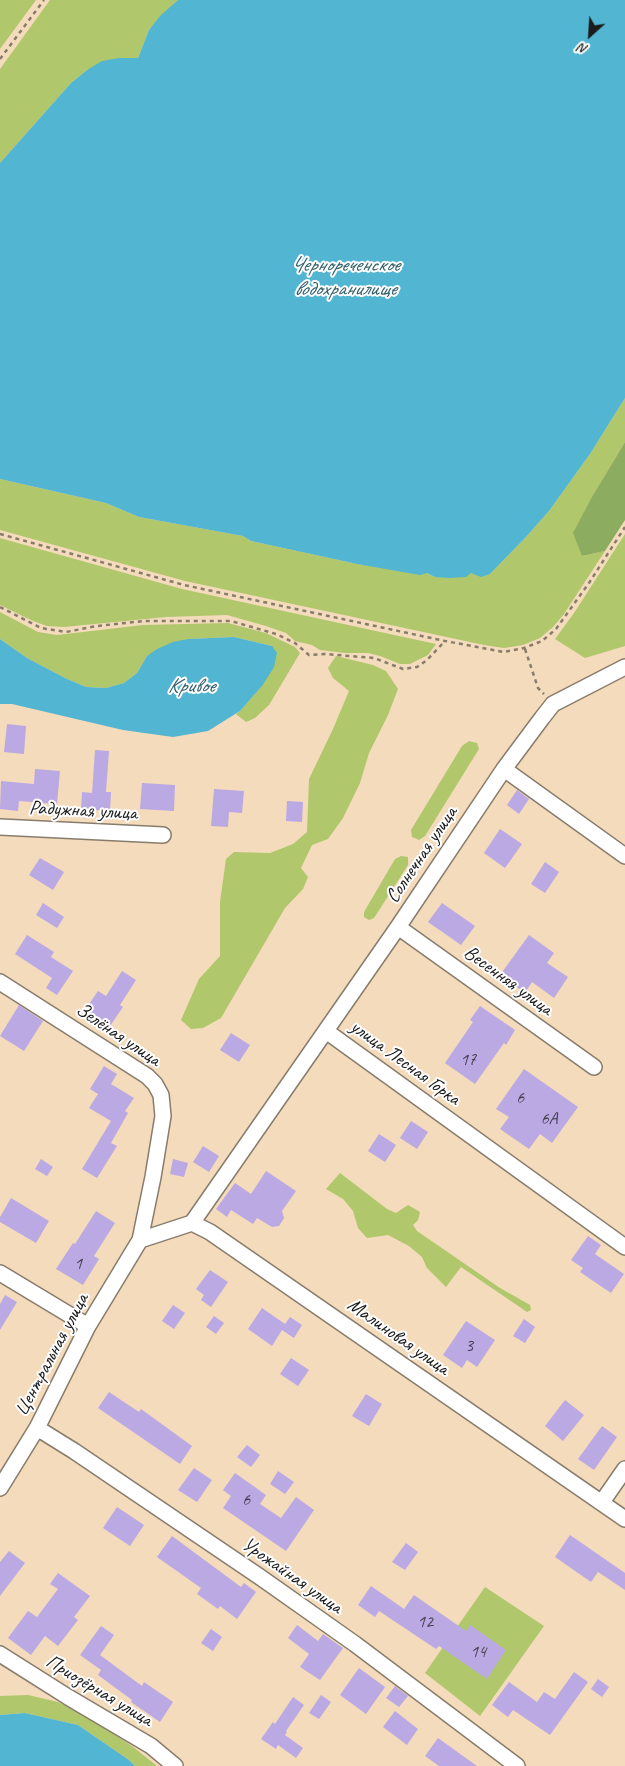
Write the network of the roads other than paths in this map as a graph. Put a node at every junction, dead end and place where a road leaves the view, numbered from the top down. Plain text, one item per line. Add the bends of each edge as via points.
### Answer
1 (625, 667) edge
2 (504, 769) junction
3 (0, 826) edge
4 (163, 835) dead end
5 (625, 856) edge
6 (398, 927) junction
7 (0, 982) edge
8 (326, 1031) junction
9 (594, 1067) dead end
10 (192, 1223) junction
11 (140, 1240) junction
12 (625, 1248) edge
13 (0, 1272) edge
14 (88, 1326) junction
15 (37, 1428) junction
16 (625, 1469) edge
17 (0, 1488) edge
18 (602, 1502) junction
19 (625, 1519) edge
20 (0, 1654) edge
21 (175, 1766) edge
22 (518, 1766) edge

1 - 2 street, Солнечная улица via 553,704
2 - 5 street
2 - 6 street, Солнечная улица
3 - 4 street, Радужная улица
6 - 8 street, Солнечная улица
6 - 9 street, Весенняя улица
7 - 11 street, Зелёная улица via 148,1076 161,1094 163,1116
8 - 10 street, улица Лесная Горка
8 - 12 street, улица Лесная Горка
10 - 11 street
10 - 18 street, Малиновая улица via 210,1232
11 - 14 street, Центральная улица
13 - 14 street
14 - 15 street, Центральная улица
15 - 17 street, Центральная улица
15 - 22 street, Урожайная улица via 260,1577
16 - 18 street
18 - 19 street, Малиновая улица
20 - 21 street, Приозёрная улица via 151,1746

